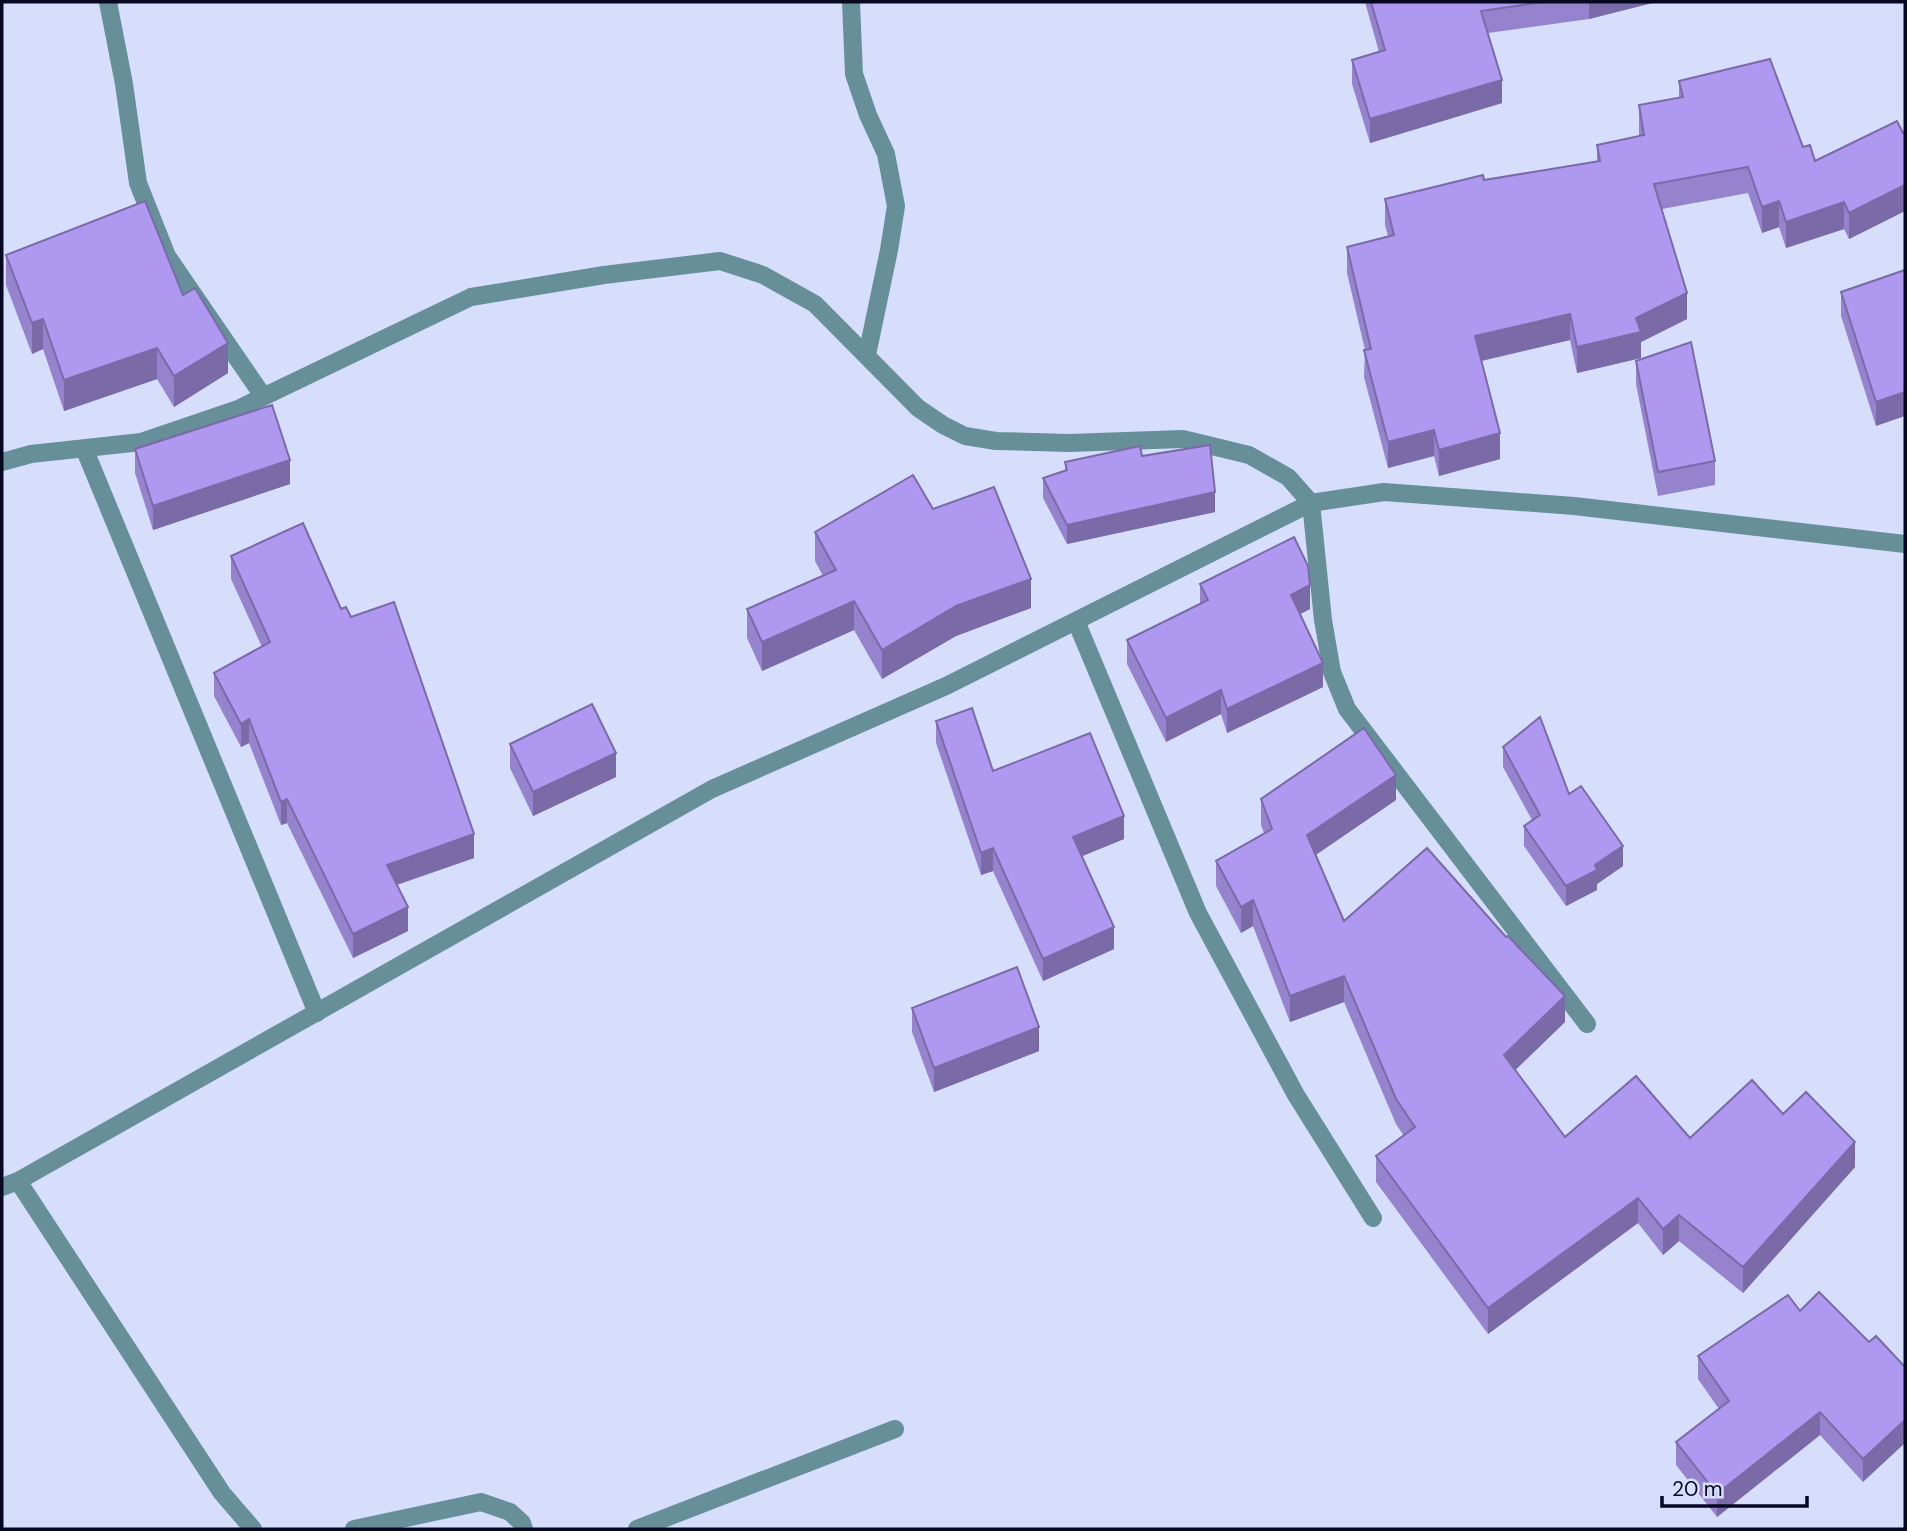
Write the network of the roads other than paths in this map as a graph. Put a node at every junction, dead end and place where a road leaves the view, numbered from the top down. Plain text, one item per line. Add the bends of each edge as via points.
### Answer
1 (108, 2) edge
2 (851, 2) edge
3 (867, 355) junction
4 (263, 396) junction
5 (84, 448) junction
6 (2, 462) edge
7 (1311, 503) junction
8 (1905, 544) edge
9 (1076, 621) junction
10 (317, 1013) junction
11 (1587, 1024) dead end
12 (10, 1184) edge
13 (1373, 1218) dead end
14 (895, 1429) dead end
15 (253, 1529) edge
16 (354, 1529) edge
17 (524, 1529) edge
18 (637, 1529) edge

1 - 4 street via 138,183 167,256
2 - 3 street via 855,74 886,154 895,206
3 - 4 street via 815,304 763,275 720,261 471,297
3 - 7 street via 918,408 965,436 1069,443 1182,439 1249,455 1288,477
4 - 5 street via 141,442
5 - 6 street
5 - 10 street
7 - 8 street via 1384,492 1574,506
7 - 9 street
7 - 11 street via 1332,672 1347,709
9 - 10 street via 946,686 712,789
9 - 13 street via 1198,913 1296,1095
10 - 12 street
12 - 15 street via 222,1493
14 - 18 street
16 - 17 street via 481,1502 510,1512

